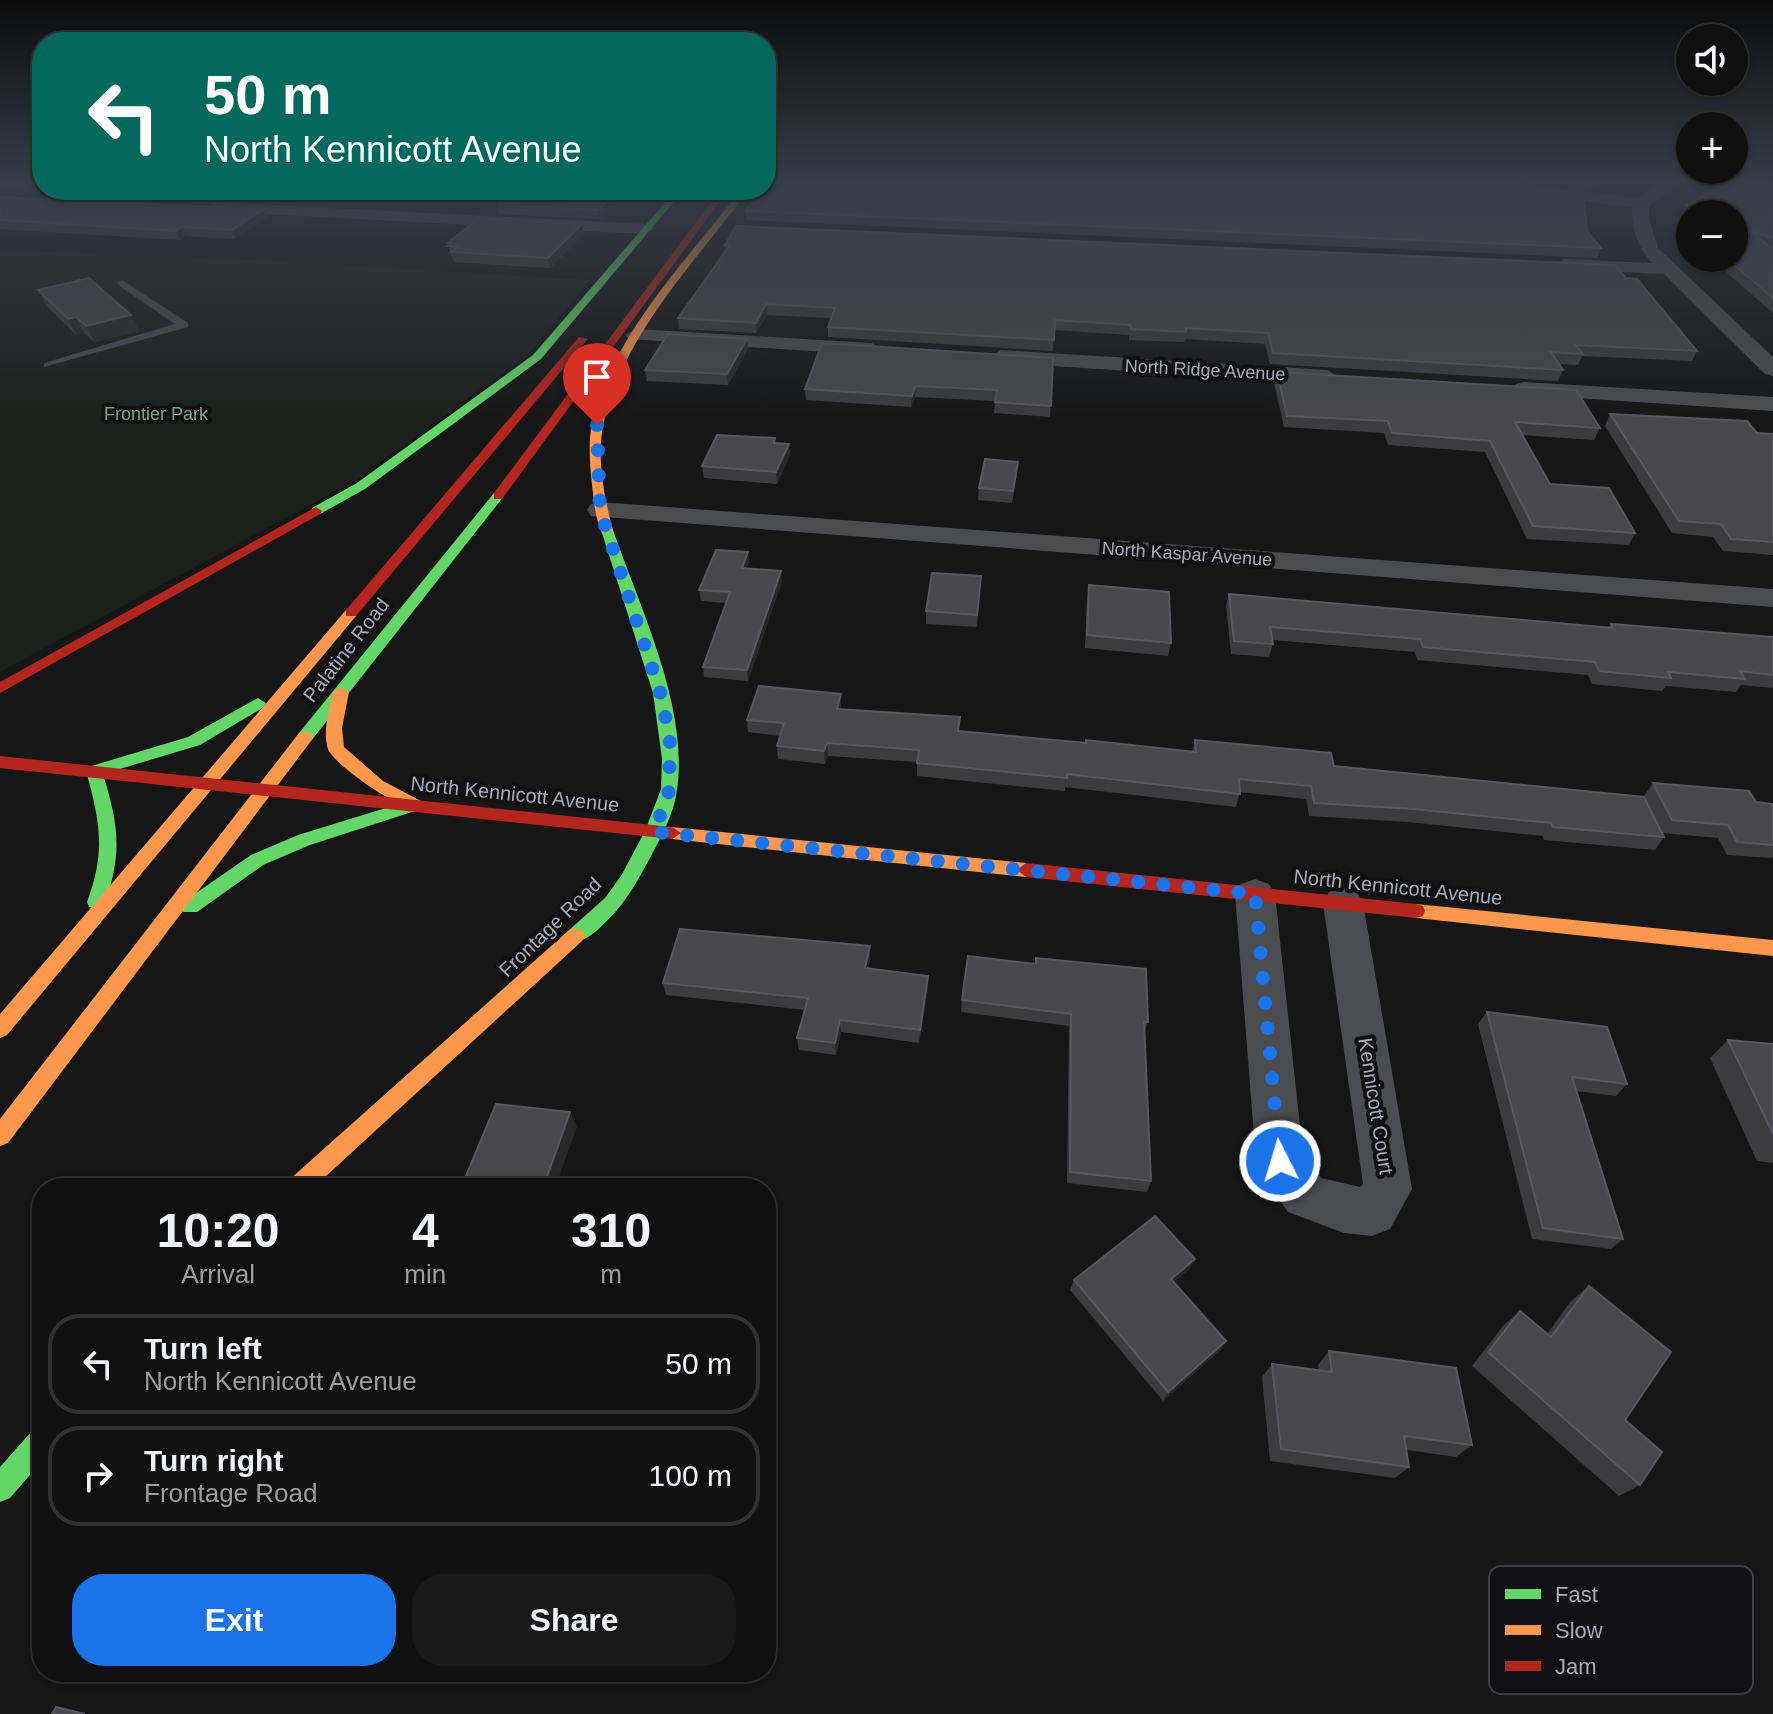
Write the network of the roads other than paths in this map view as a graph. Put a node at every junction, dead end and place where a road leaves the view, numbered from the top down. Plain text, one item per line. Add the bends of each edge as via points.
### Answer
1 (617, 262) edge
2 (671, 262) edge
3 (691, 262) edge
4 (1662, 262) edge
5 (1548, 264) edge
6 (1669, 269) junction
7 (122, 283) dead end
8 (598, 320) dead end
9 (636, 335) junction
10 (891, 351) edge
11 (986, 356) edge
12 (48, 365) dead end
13 (1773, 369) edge
14 (1348, 378) edge
15 (1505, 388) edge
16 (1773, 404) edge
17 (600, 510) junction
18 (1773, 598) edge
19 (296, 677) junction
20 (0, 688) edge
21 (341, 692) junction
22 (0, 762) edge
23 (94, 771) junction
24 (208, 782) junction
25 (264, 788) junction
26 (415, 805) junction
27 (654, 832) junction
28 (1255, 894) junction
29 (1343, 903) junction
30 (81, 933) junction
31 (153, 934) junction
32 (1773, 948) edge
33 (0, 1029) edge
34 (0, 1136) edge
35 (308, 1178) edge
36 (32, 1452) edge
37 (0, 1488) edge

1 - 20 main road via 537,357 361,486
2 - 21 main road, Palatine Road via 525,462
3 - 9 main road, Frontage Road
4 - 6 street
5 - 6 street
6 - 13 street
7 - 12 lane via 184,325
8 - 19 main road, Palatine Road
9 - 10 street
9 - 17 main road, Frontage Road via 597,425
11 - 14 street, North Ridge Avenue
15 - 16 street
17 - 18 street, North Kaspar Avenue
17 - 27 main road, Frontage Road via 662,698 670,743 669,791
19 - 23 main road via 194,741
19 - 24 main road, Palatine Road
21 - 25 main road, Palatine Road
21 - 26 main road via 336,749 377,785
22 - 23 main road, North Kennicott Avenue
23 - 24 main road, North Kennicott Avenue
23 - 30 main road via 114,849 109,874
24 - 25 main road, North Kennicott Avenue
24 - 30 main road, Palatine Road
25 - 26 main road, North Kennicott Avenue
25 - 31 main road, Palatine Road
26 - 27 main road, North Kennicott Avenue
26 - 31 main road via 257,860
27 - 28 main road, North Kennicott Avenue
27 - 35 main road, Frontage Road via 614,901
28 - 29 main road, North Kennicott Avenue
28 - 29 street, Kennicott Court via 1280,1161 1305,1196 1372,1212 1388,1189
29 - 32 main road, North Kennicott Avenue
30 - 33 main road, Palatine Road
31 - 34 main road, Palatine Road
36 - 37 main road

